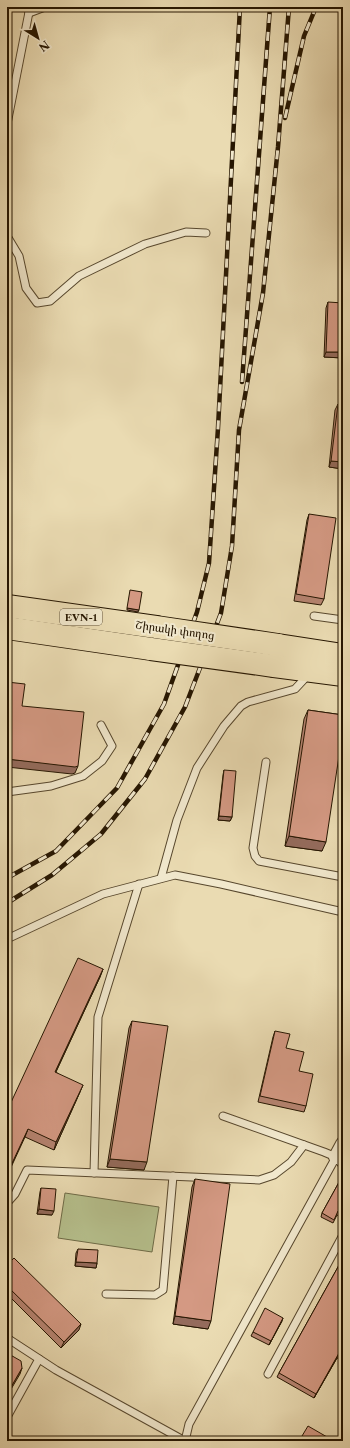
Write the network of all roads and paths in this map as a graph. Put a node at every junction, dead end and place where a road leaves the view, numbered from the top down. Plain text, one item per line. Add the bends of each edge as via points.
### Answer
1 (45, 7) edge
2 (30, 10) edge
3 (7, 124) edge
4 (206, 233) dead end
5 (7, 236) edge
6 (7, 606) edge
7 (314, 616) dead end
8 (343, 620) edge
9 (7, 628) edge
10 (343, 655) edge
11 (276, 656) junction
12 (312, 671) junction
13 (343, 675) edge
14 (101, 725) dead end
15 (266, 762) dead end
16 (7, 792) edge
17 (343, 877) edge
18 (161, 878) junction
19 (139, 884) junction
20 (343, 912) edge
21 (7, 939) edge
22 (223, 1116) dead end
23 (343, 1144) edge
24 (304, 1145) junction
25 (340, 1162) edge
26 (94, 1173) junction
27 (173, 1176) junction
28 (7, 1203) edge
29 (343, 1235) edge
30 (106, 1294) dead end
31 (7, 1338) edge
32 (39, 1359) junction
33 (268, 1374) dead end
34 (7, 1416) edge
35 (185, 1441) edge

1 - 2 lane
2 - 3 lane
4 - 5 lane via 186,232 144,244 79,276 50,301 37,303 26,288 19,256
6 - 11 highway, Շիրակի փողոց / EVN-1, bridge via 156,627
7 - 8 lane
9 - 11 highway, Շիրակի փողոց / EVN-1, bridge via 151,649
10 - 11 highway, Շիրակի փողոց / EVN-1
11 - 12 highway, Շիրակի փողոց / EVN-1
12 - 13 highway, Շիրակի փողոց / EVN-1
12 - 18 lane via 295,689 241,706 224,726 197,768 177,820
14 - 16 lane via 112,746 102,761 83,776 51,786
15 - 17 lane via 253,848 255,856 259,861
18 - 19 lane
18 - 20 lane via 182,876
19 - 21 lane via 103,894
19 - 26 lane via 98,1017
22 - 24 lane
23 - 25 street
24 - 25 lane
24 - 27 lane via 291,1162 274,1175 259,1180
25 - 35 lane via 189,1424
26 - 27 lane
26 - 28 lane via 27,1170 15,1194
27 - 30 lane via 163,1290 155,1295
29 - 33 lane
31 - 32 lane
32 - 34 lane
32 - 35 lane

